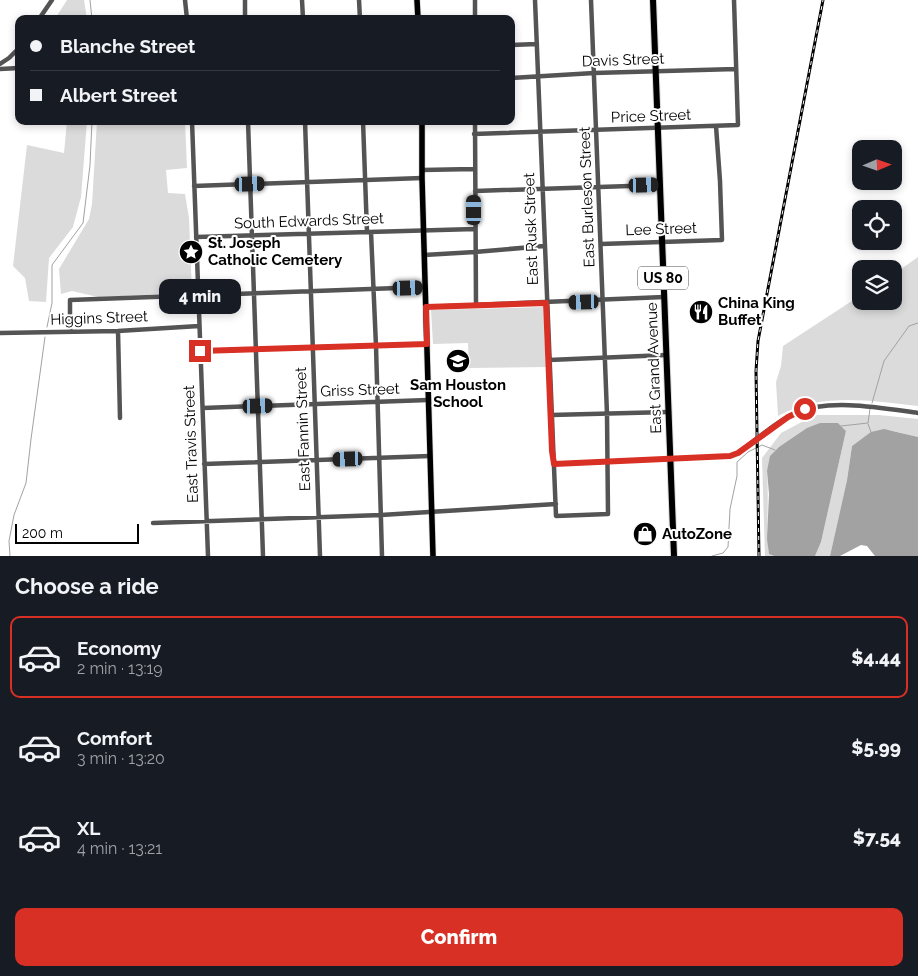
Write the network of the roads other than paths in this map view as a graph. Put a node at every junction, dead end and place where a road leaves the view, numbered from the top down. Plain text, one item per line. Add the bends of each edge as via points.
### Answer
1 (52, 0) edge
2 (185, 0) edge
3 (245, 0) edge
4 (302, 0) edge
5 (359, 0) edge
6 (417, 0) edge
7 (475, 0) edge
8 (535, 0) edge
9 (591, 0) edge
10 (653, 0) edge
11 (734, 0) edge
12 (42, 15) edge
13 (187, 15) edge
14 (245, 15) edge
15 (302, 15) edge
16 (360, 15) edge
17 (418, 15) edge
18 (475, 15) edge
19 (537, 44) junction
20 (515, 45) edge
21 (15, 52) edge
22 (0, 64) edge
23 (15, 68) edge
24 (0, 69) edge
25 (736, 69) junction
26 (656, 71) junction
27 (594, 73) junction
28 (538, 76) junction
29 (515, 78) edge
30 (192, 125) edge
31 (248, 125) edge
32 (305, 125) edge
33 (363, 125) edge
34 (422, 125) edge
35 (474, 125) edge
36 (716, 126) junction
37 (658, 128) junction
38 (597, 130) junction
39 (541, 131) junction
40 (474, 134) junction
41 (474, 169) junction
42 (422, 170) junction
43 (422, 178) junction
44 (365, 180) junction
45 (307, 182) junction
46 (250, 184) junction
47 (660, 184) junction
48 (194, 186) junction
49 (598, 186) junction
50 (543, 188) junction
51 (474, 191) junction
52 (475, 228) junction
53 (424, 230) junction
54 (369, 232) junction
55 (308, 234) junction
56 (252, 236) junction
57 (196, 237) junction
58 (662, 242) junction
59 (601, 244) junction
60 (544, 246) junction
61 (475, 252) junction
62 (424, 255) junction
63 (425, 287) junction
64 (374, 289) junction
65 (310, 291) junction
66 (254, 293) junction
67 (198, 294) junction
68 (664, 297) junction
69 (603, 301) junction
70 (546, 303) junction
71 (476, 305) junction
72 (426, 307) junction
73 (199, 326) junction
74 (118, 331) junction
75 (70, 332) junction
76 (0, 333) edge
77 (427, 344) junction
78 (376, 346) junction
79 (313, 348) junction
80 (256, 349) junction
81 (200, 351) junction
82 (666, 355) junction
83 (605, 357) junction
84 (549, 360) junction
85 (428, 400) junction
86 (378, 402) junction
87 (315, 404) junction
88 (258, 406) junction
89 (202, 408) junction
90 (668, 412) junction
91 (918, 413) edge
92 (607, 414) junction
93 (551, 415) junction
94 (120, 418) dead end
95 (430, 456) junction
96 (379, 458) junction
97 (670, 459) junction
98 (317, 460) junction
99 (609, 461) junction
100 (260, 462) junction
101 (204, 464) junction
102 (554, 464) junction
103 (556, 504) junction
104 (431, 511) junction
105 (381, 515) junction
106 (556, 516) joint
107 (319, 517) junction
108 (262, 519) junction
109 (206, 521) junction
110 (153, 523) dead end
111 (208, 556) edge
112 (263, 556) edge
113 (320, 556) edge
114 (382, 556) edge
115 (433, 556) edge
116 (674, 556) edge

1 - 12 street
2 - 13 street
3 - 14 street
4 - 15 street
5 - 16 street
6 - 17 main road
7 - 18 street
8 - 19 street, East Rusk Street
9 - 27 street, East Burleson Street
10 - 26 highway, East Grand Avenue / US 80
11 - 25 street
19 - 20 street
19 - 28 street, East Rusk Street
21 - 22 street
23 - 24 street
25 - 26 street, Davis Street
25 - 36 street, Price Street via 738,125
26 - 27 street, Davis Street
26 - 37 highway, East Grand Avenue / US 80
27 - 28 street, Davis Street
27 - 38 street, East Burleson Street
28 - 29 street, Davis Street
28 - 39 street, East Rusk Street
30 - 48 street, East Travis Street
31 - 46 street
32 - 45 street, East Fannin Street
33 - 44 street
34 - 42 main road
35 - 40 street
36 - 37 street, Price Street
36 - 58 street, Lee Street via 722,240
37 - 38 street, Price Street
37 - 47 highway, East Grand Avenue / US 80
38 - 39 street, Price Street
38 - 49 street, East Burleson Street
39 - 40 street, Price Street
39 - 50 street, East Rusk Street
40 - 41 street
41 - 42 street
41 - 51 street
42 - 43 main road
43 - 44 street
43 - 53 main road
44 - 45 street
44 - 54 street
45 - 46 street
45 - 55 street, East Fannin Street
46 - 48 street
46 - 56 street
47 - 49 street
47 - 58 highway, East Grand Avenue / US 80
48 - 57 street, East Travis Street
49 - 50 street
49 - 59 street, East Burleson Street
50 - 51 street
50 - 60 street, East Rusk Street
51 - 52 street
52 - 53 street, South Edwards Street
52 - 61 street
53 - 54 street, South Edwards Street
53 - 62 main road
54 - 55 street, South Edwards Street
54 - 64 street
55 - 56 street, South Edwards Street
55 - 65 street, East Fannin Street
56 - 57 street, South Edwards Street
56 - 66 street
57 - 67 street, East Travis Street
58 - 59 street, Lee Street
58 - 68 highway, East Grand Avenue / US 80
59 - 69 street, East Burleson Street
60 - 61 street
60 - 70 street, East Rusk Street
61 - 62 street
61 - 71 street
62 - 63 main road
63 - 64 street
63 - 72 main road
64 - 65 street
64 - 78 street
65 - 66 street
65 - 79 street, East Fannin Street
66 - 67 street
66 - 80 street
67 - 73 street, East Travis Street
67 - 75 street via 70,300
68 - 69 street
68 - 82 highway, East Grand Avenue / US 80
69 - 70 street
69 - 83 street, East Burleson Street
70 - 71 street
70 - 84 street, East Rusk Street
71 - 72 street
72 - 77 main road
73 - 74 street, Higgins Street
73 - 81 street, East Travis Street
74 - 75 street, Higgins Street
74 - 94 street
75 - 76 street, Higgins Street
77 - 78 street
77 - 85 main road
78 - 79 street
78 - 86 street
79 - 80 street
79 - 87 street, East Fannin Street
80 - 81 street
80 - 88 street
81 - 89 street, East Travis Street
82 - 83 street
82 - 90 highway, East Grand Avenue / US 80
83 - 84 street
83 - 92 street, East Burleson Street
84 - 93 street, East Rusk Street
85 - 86 street, Griss Street
85 - 95 main road
86 - 87 street, Griss Street
86 - 96 street
87 - 88 street, Griss Street
87 - 98 street, East Fannin Street
88 - 89 street, Griss Street
88 - 100 street
89 - 101 street, East Travis Street
90 - 92 street
90 - 97 highway, East Grand Avenue / US 80
91 - 97 street via 863,406 812,408 788,417 730,456
92 - 93 street
92 - 99 street, East Burleson Street
93 - 102 street, East Rusk Street
95 - 96 street
95 - 104 main road
96 - 98 street
96 - 105 street
97 - 99 street
97 - 116 highway, East Grand Avenue / US 80
98 - 100 street
98 - 107 street, East Fannin Street
99 - 102 street
99 - 106 street, East Burleson Street via 608,514
100 - 101 street
100 - 108 street
101 - 109 street, East Travis Street
102 - 103 street, East Rusk Street
103 - 104 street
103 - 106 street, East Rusk Street
104 - 105 street
104 - 115 main road
105 - 107 street
105 - 114 street
107 - 108 street
107 - 113 street, East Fannin Street
108 - 109 street
108 - 112 street
109 - 110 street
109 - 111 street, East Travis Street

